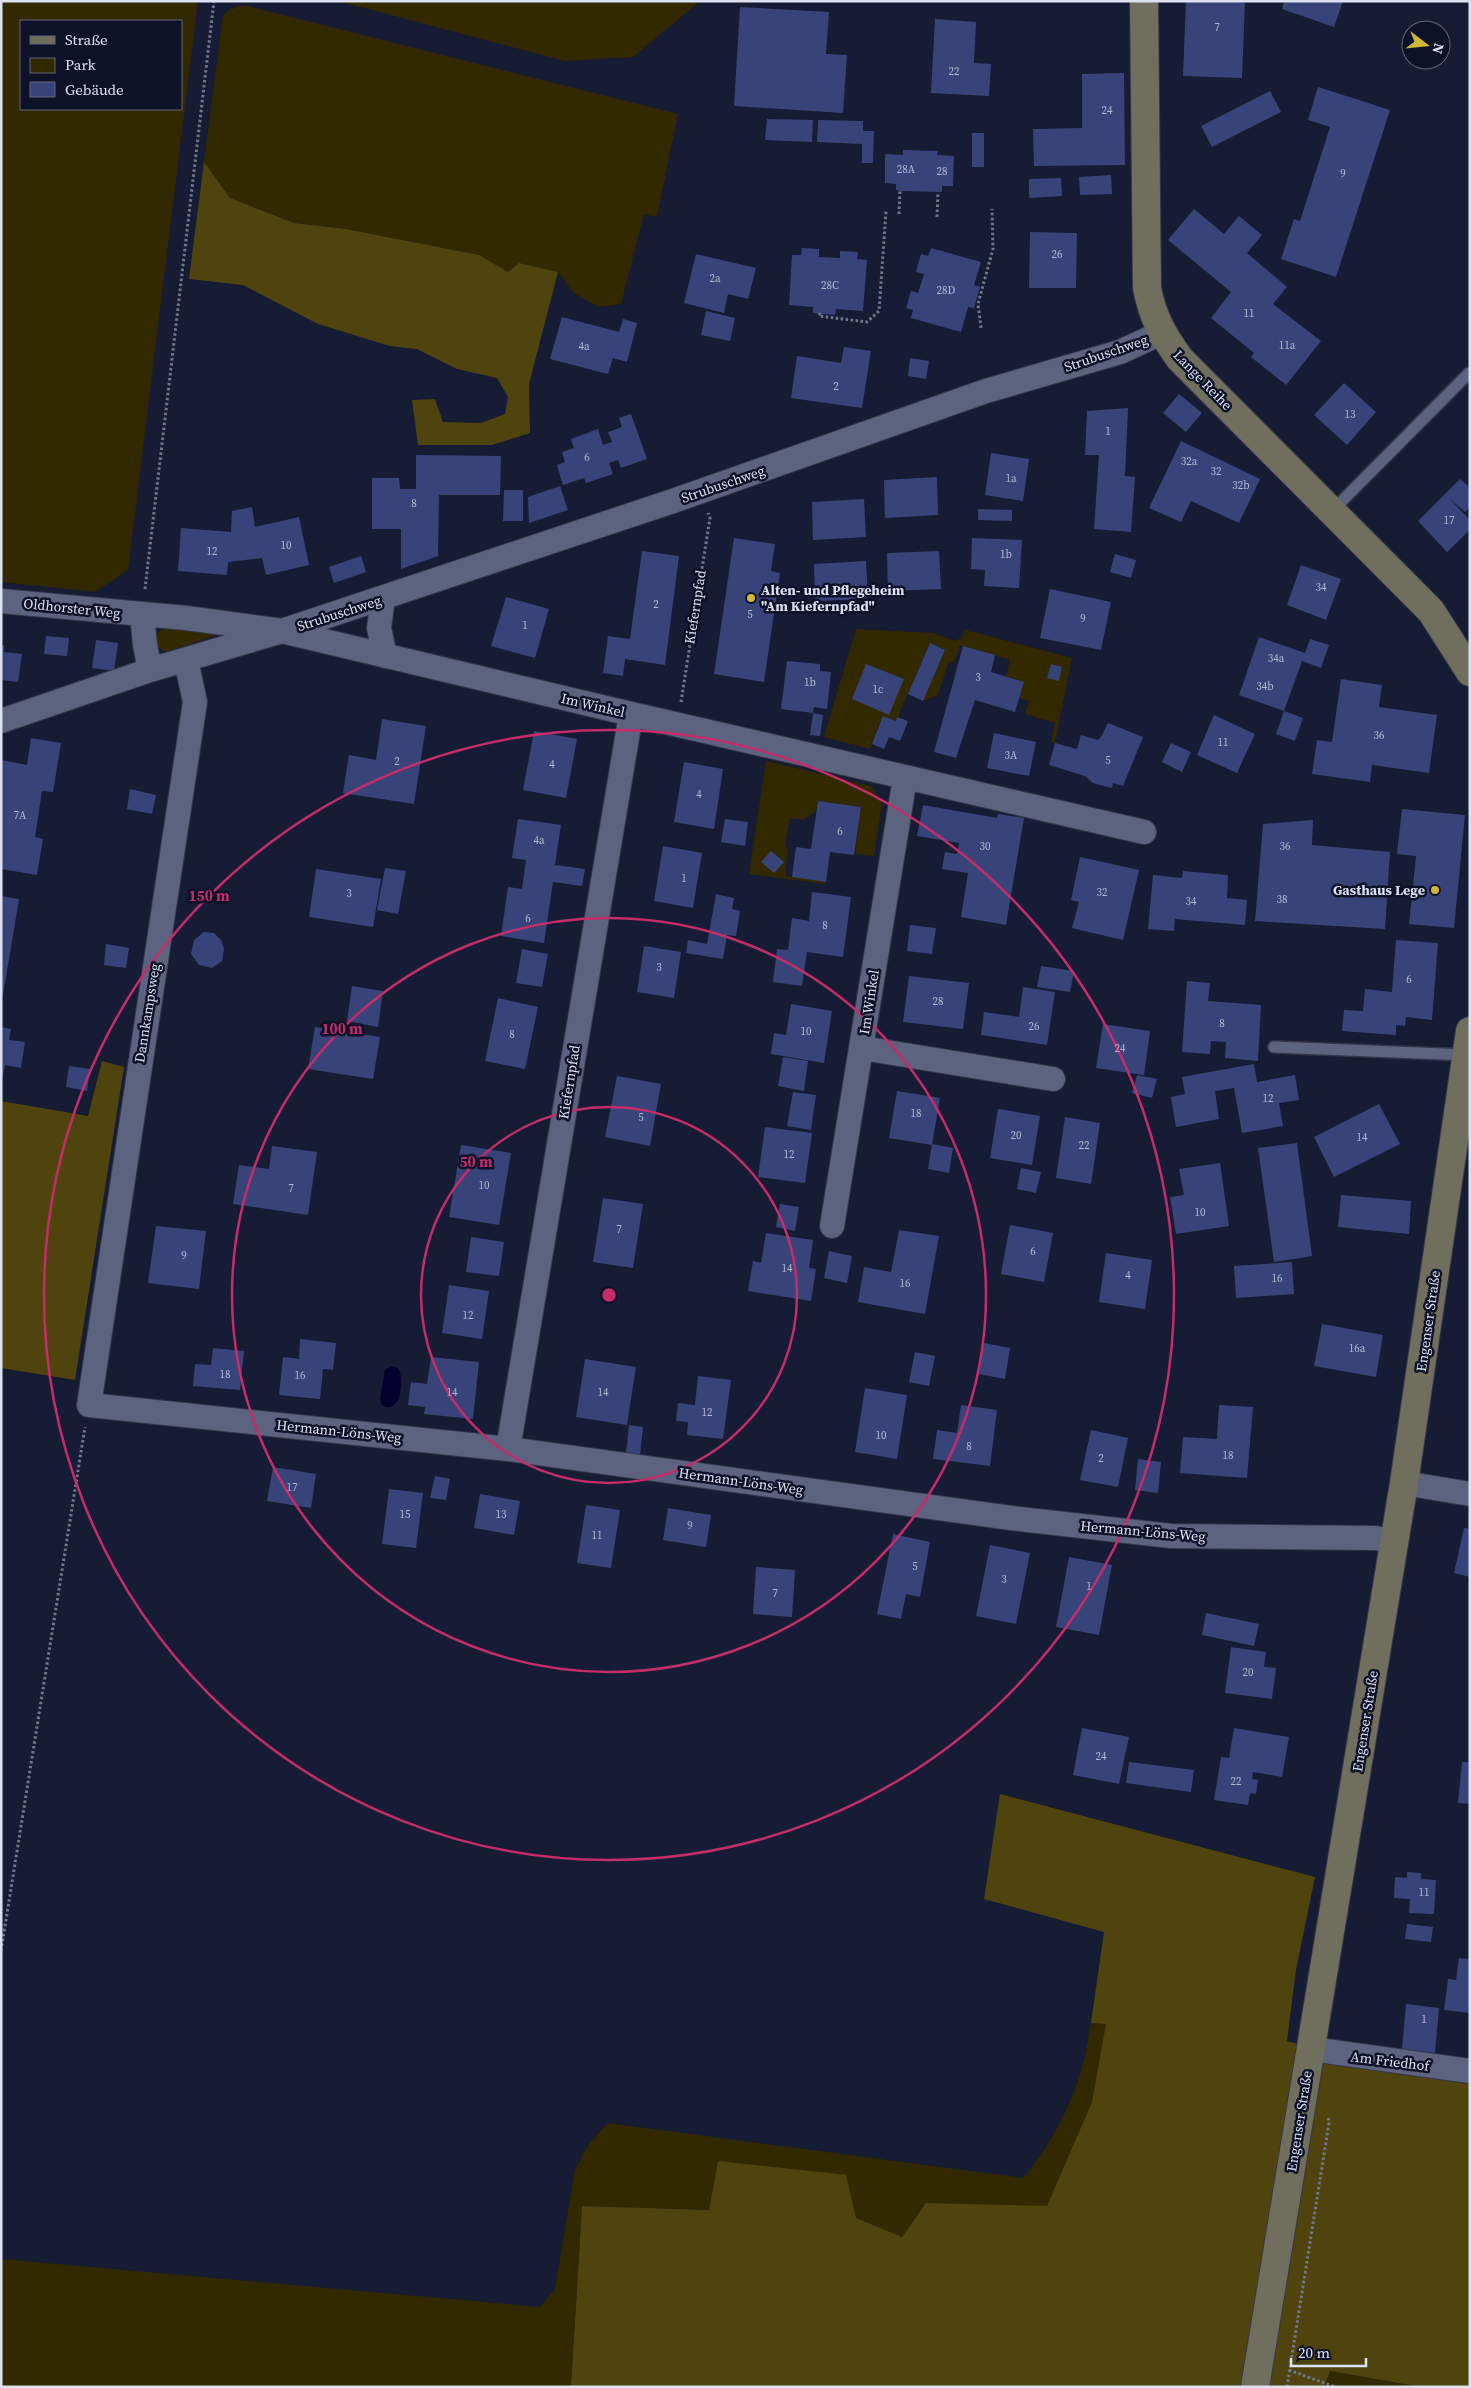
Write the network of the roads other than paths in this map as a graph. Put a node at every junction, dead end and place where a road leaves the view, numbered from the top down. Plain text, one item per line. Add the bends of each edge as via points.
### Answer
1 (1144, 1) edge
2 (1162, 333) junction
3 (1470, 373) edge
4 (1332, 511) junction
5 (383, 598) junction
6 (1, 601) edge
7 (142, 615) junction
8 (186, 618) joint
9 (282, 631) junction
10 (385, 656) junction
11 (186, 660) junction
12 (150, 670) junction
13 (1470, 672) edge
14 (631, 714) junction
15 (1, 721) edge
16 (905, 778) junction
17 (1144, 832) dead end
18 (1468, 1043) edge
19 (1274, 1047) dead end
20 (862, 1048) junction
21 (1054, 1079) dead end
22 (832, 1226) dead end
23 (89, 1405) joint
24 (508, 1449) junction
25 (1404, 1483) junction
26 (1470, 1494) edge
27 (1394, 1541) junction
28 (1310, 2050) junction
29 (1470, 2071) edge
30 (1255, 2387) edge

1 - 2 street, Lange Reihe via 1147,288
2 - 4 street, Lange Reihe via 1180,359
2 - 5 street, Strubuschweg via 1120,352 986,392
3 - 4 lane
4 - 13 street, Lange Reihe via 1431,611
5 - 9 street, Strubuschweg
5 - 10 street via 379,628
6 - 7 street, Oldhorster Weg
7 - 8 street, Oldhorster Weg
7 - 12 street
8 - 9 street, Strubuschweg
9 - 10 street, Im Winkel
9 - 11 street, Strubuschweg
10 - 14 street, Im Winkel
11 - 12 street
11 - 23 street, Dannkampsweg via 195,702
12 - 15 street
14 - 16 street, Im Winkel
14 - 24 street, Kiefernpfad
16 - 17 street, Im Winkel
16 - 20 street, Im Winkel
18 - 19 lane, Engenser Straße
18 - 25 street, Engenser Straße
20 - 21 street, Im Winkel
20 - 22 street, Im Winkel
23 - 24 street, Hermann-Löns-Weg
24 - 27 street, Hermann-Löns-Weg via 1011,1518 1171,1536 1375,1538
25 - 26 street
25 - 27 street, Engenser Straße
27 - 28 street, Engenser Straße
28 - 29 street, Am Friedhof
28 - 30 street, Engenser Straße

